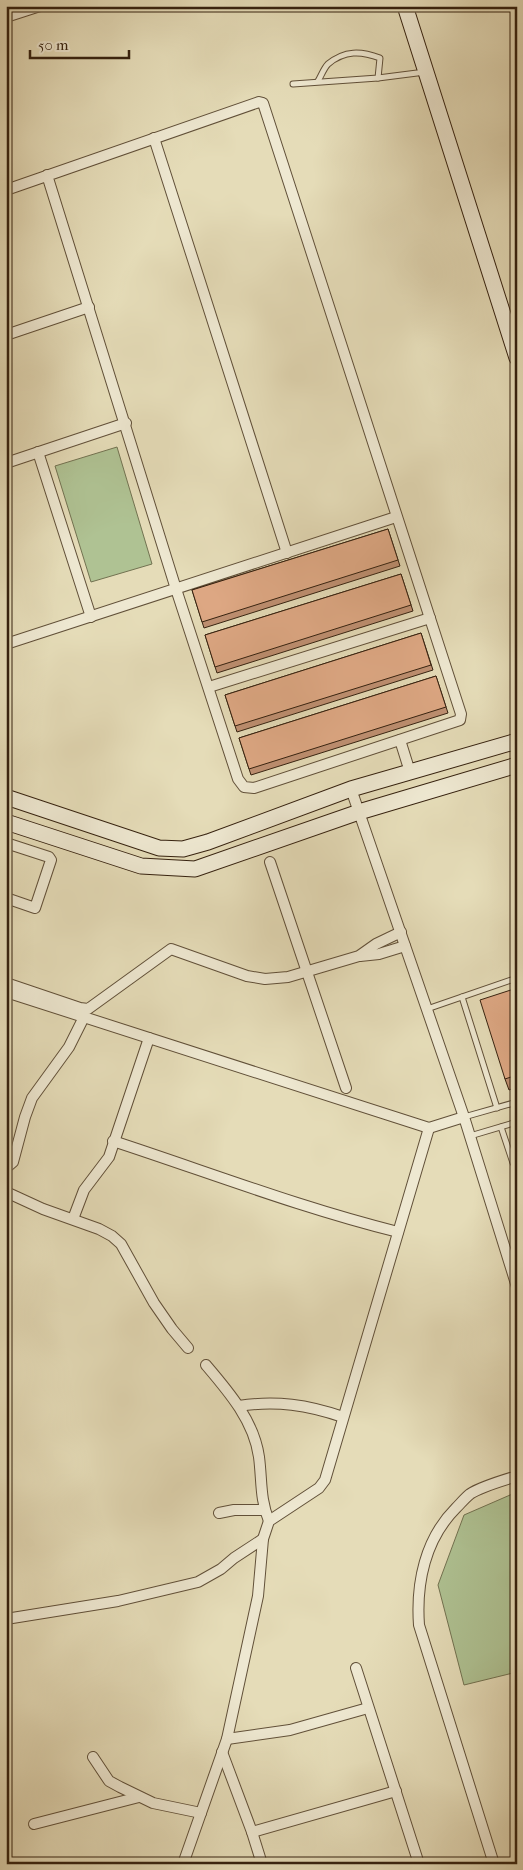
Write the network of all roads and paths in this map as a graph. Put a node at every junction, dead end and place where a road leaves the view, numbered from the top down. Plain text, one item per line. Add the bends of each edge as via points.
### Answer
1 (40, 6) edge
2 (405, 6) edge
3 (6, 17) edge
4 (426, 72) junction
5 (378, 78) junction
6 (318, 81) junction
7 (293, 84) dead end
8 (154, 138) junction
9 (47, 175) junction
10 (6, 190) edge
11 (89, 308) junction
12 (6, 334) edge
13 (517, 358) edge
14 (126, 423) junction
15 (38, 452) junction
16 (6, 463) edge
17 (396, 517) junction
18 (287, 553) junction
19 (176, 589) junction
20 (91, 617) junction
21 (430, 618) junction
22 (6, 644) edge
23 (209, 688) junction
24 (400, 740) junction
25 (517, 741) edge
26 (517, 765) edge
27 (410, 772) junction
28 (351, 789) junction
29 (6, 797) edge
30 (359, 812) junction
31 (6, 822) edge
32 (6, 843) edge
33 (270, 862) dead end
34 (6, 898) edge
35 (401, 932) junction
36 (405, 946) junction
37 (359, 956) junction
38 (307, 972) junction
39 (517, 978) edge
40 (6, 983) edge
41 (6, 992) edge
42 (462, 997) junction
43 (427, 1009) junction
44 (84, 1017) junction
45 (149, 1038) junction
46 (346, 1088) dead end
47 (517, 1102) edge
48 (497, 1108) junction
49 (464, 1117) junction
50 (517, 1122) edge
51 (501, 1127) junction
52 (429, 1128) junction
53 (470, 1136) junction
54 (113, 1142) junction
55 (517, 1167) edge
56 (6, 1168) edge
57 (6, 1192) edge
58 (73, 1219) junction
59 (398, 1232) junction
60 (517, 1287) edge
61 (188, 1348) dead end
62 (206, 1365) dead end
63 (239, 1406) junction
64 (343, 1417) junction
65 (517, 1476) edge
66 (264, 1510) junction
67 (219, 1513) dead end
68 (269, 1521) junction
69 (263, 1539) junction
70 (6, 1619) edge
71 (356, 1668) dead end
72 (368, 1708) junction
73 (226, 1739) junction
74 (222, 1752) junction
75 (93, 1756) dead end
76 (396, 1792) junction
77 (139, 1797) junction
78 (201, 1813) junction
79 (34, 1824) dead end
80 (252, 1832) junction
81 (184, 1864) edge
82 (262, 1864) edge
83 (419, 1864) edge
84 (494, 1864) edge

1 - 3 street
2 - 4 main road
4 - 5 lane
4 - 13 main road
5 - 6 lane
5 - 6 lane via 380,58 364,52 346,54 328,65
6 - 7 lane
8 - 9 street
8 - 17 street via 259,102 264,104
8 - 18 street
9 - 10 street
9 - 11 street
11 - 12 street
11 - 14 street
14 - 15 street
14 - 19 street
15 - 16 street
15 - 20 street
17 - 18 street
17 - 21 street
18 - 19 street
19 - 20 street
19 - 23 street
20 - 22 street
21 - 23 street
21 - 24 street via 461,714 460,720
23 - 24 street via 238,779 244,787 254,788
24 - 27 street
25 - 27 main road
26 - 30 main road
27 - 28 main road
28 - 29 main road via 184,848 159,848
28 - 30 street
30 - 31 main road via 195,869 141,866
30 - 35 street
32 - 34 street via 51,860 35,908
33 - 38 street
35 - 36 street
35 - 37 street
36 - 37 street via 380,954
36 - 43 street
37 - 38 street
38 - 40 street via 265,979 247,976 171,949 88,1009
38 - 46 street
39 - 42 lane
41 - 44 street
42 - 43 lane
42 - 48 lane
43 - 49 street
44 - 45 street
44 - 56 street via 69,1047 32,1098 13,1162
45 - 52 street
45 - 54 street
47 - 48 lane
48 - 49 lane
49 - 52 street
49 - 53 street
50 - 51 lane
51 - 53 lane
51 - 55 lane
52 - 59 street
53 - 60 street
54 - 58 street via 106,1162 84,1190
54 - 59 street via 261,1192
57 - 58 street
58 - 61 street via 99,1229 121,1244 154,1303
59 - 64 street
62 - 63 street
63 - 64 street via 276,1402 320,1409
63 - 66 street via 259,1456
64 - 68 street via 322,1485
65 - 84 street via 470,1494 444,1519 431,1542 417,1602 419,1625
66 - 67 street
66 - 68 street
68 - 69 street
69 - 70 street via 198,1582 118,1601
69 - 73 street via 258,1596
71 - 72 street
72 - 73 street via 290,1730
72 - 76 street
73 - 74 street
74 - 78 street
74 - 80 street
75 - 77 street via 109,1781
76 - 80 street
76 - 83 street
77 - 78 street
77 - 79 street
78 - 81 street
80 - 82 street

